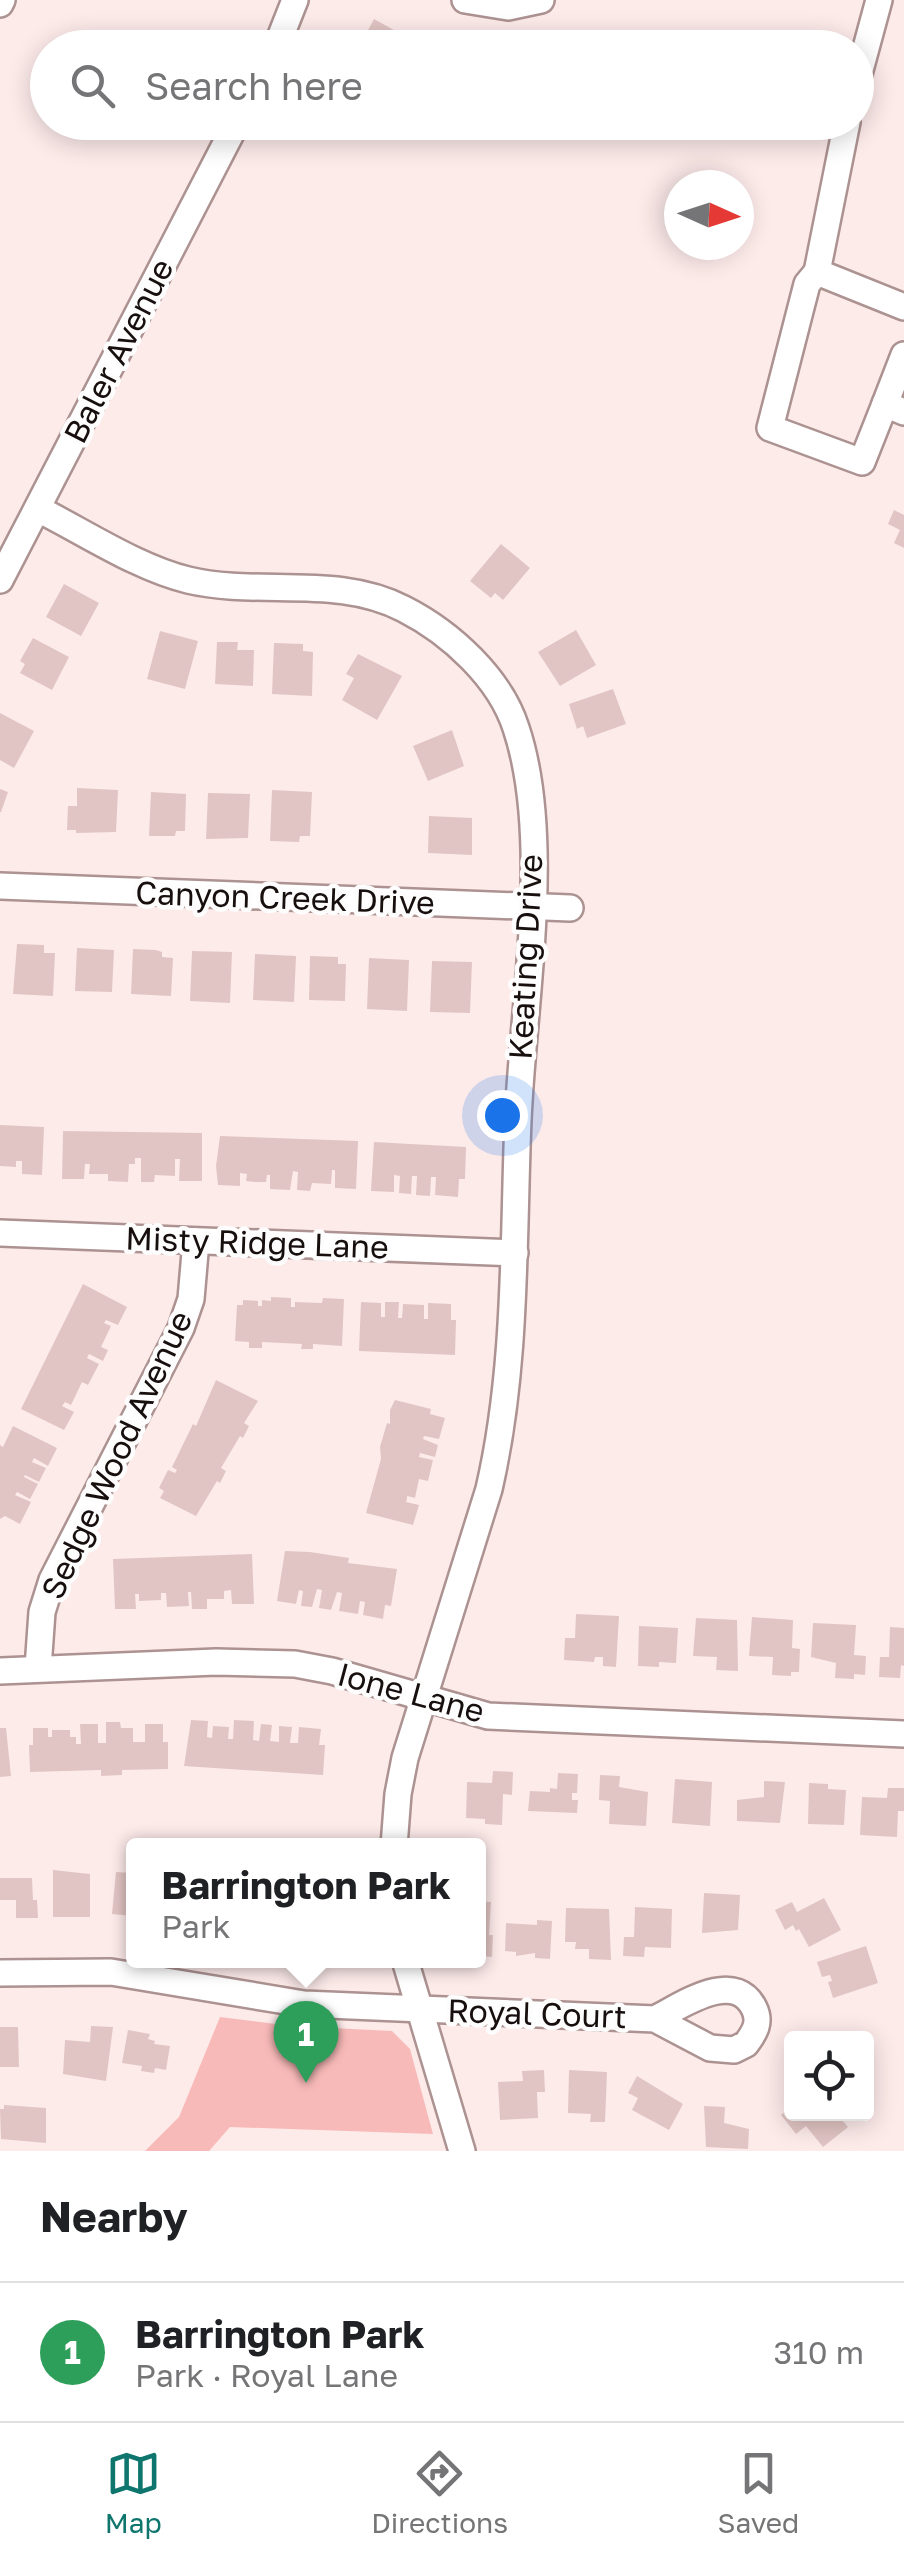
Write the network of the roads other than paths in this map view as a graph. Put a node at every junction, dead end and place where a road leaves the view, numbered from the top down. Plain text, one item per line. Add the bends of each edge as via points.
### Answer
1 (295, 0) edge
2 (465, 0) edge
3 (541, 0) edge
4 (879, 0) edge
5 (283, 30) edge
6 (871, 30) edge
7 (229, 140) edge
8 (843, 140) edge
9 (818, 272) junction
10 (904, 307) edge
11 (904, 355) edge
12 (895, 408) edge
13 (38, 508) junction
14 (0, 580) edge
15 (0, 886) edge
16 (532, 907) junction
17 (570, 908) dead end
18 (0, 1233) edge
19 (196, 1241) junction
20 (515, 1253) junction
21 (38, 1668) junction
22 (0, 1671) edge
23 (422, 1699) junction
24 (904, 1734) edge
25 (395, 1838) edge
26 (407, 1968) edge
27 (0, 1973) edge
28 (418, 2009) junction
29 (656, 2019) dead end
30 (462, 2151) edge

1 - 5 street
2 - 3 street via 508,7
4 - 6 street
7 - 13 street, Baler Avenue
8 - 9 street
9 - 10 street
9 - 12 street via 807,284 770,428 862,462
11 - 12 street
13 - 14 street, Baler Avenue
13 - 16 street, Keating Drive via 190,580 365,596 403,608 439,631 494,685 516,725 532,810
15 - 16 street, Canyon Creek Drive
16 - 17 street, Canyon Creek Drive
16 - 20 street, Keating Drive
18 - 19 street, Misty Ridge Lane
19 - 20 street, Misty Ridge Lane
19 - 21 street, Sedge Wood Avenue via 181,1328 52,1580
20 - 23 street, Keating Drive via 500,1444
21 - 22 street, Ione Lane
21 - 23 street, Ione Lane via 295,1664
23 - 24 street, Ione Lane via 513,1718
23 - 25 street, Keating Drive via 398,1794
26 - 28 street
27 - 28 street, Royal Court via 111,1972 273,2001
28 - 29 street, Royal Court
28 - 30 street

